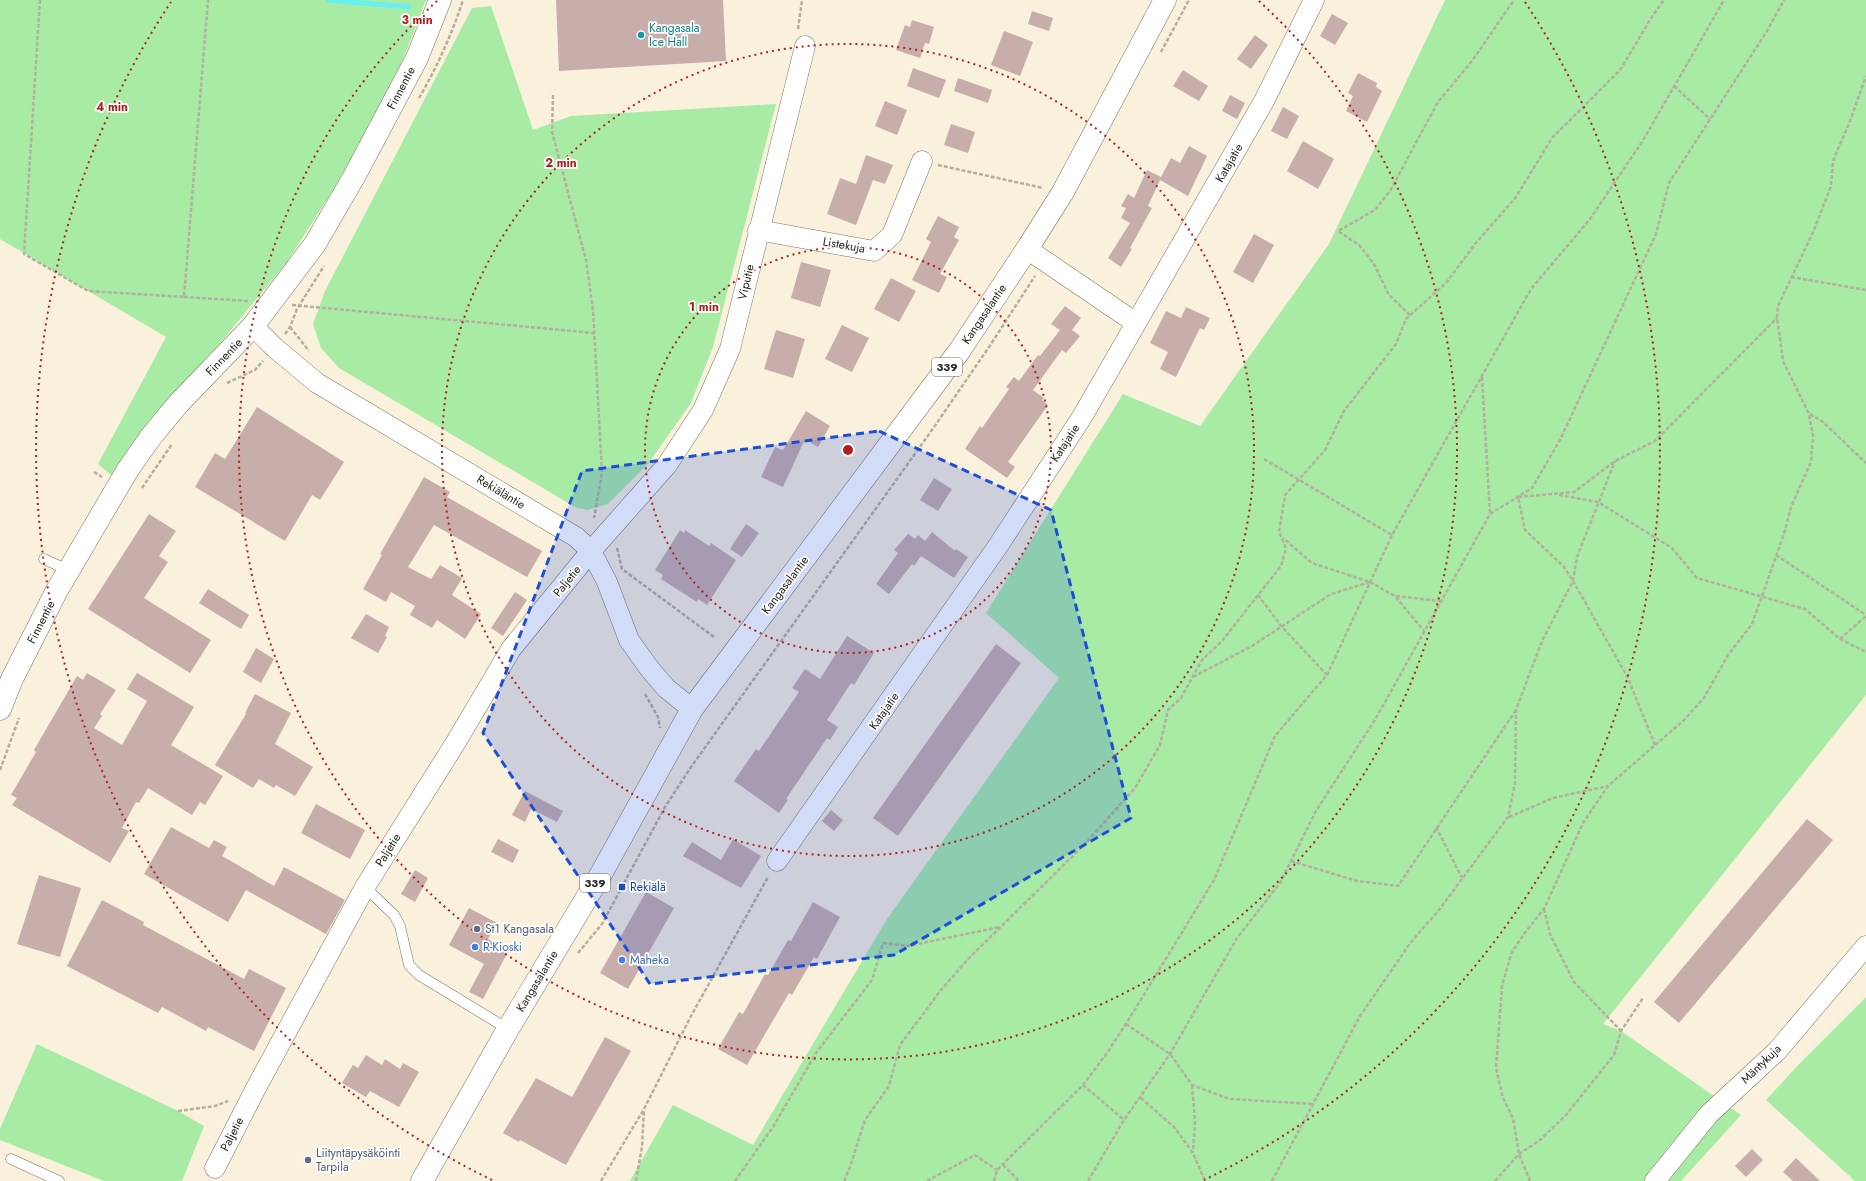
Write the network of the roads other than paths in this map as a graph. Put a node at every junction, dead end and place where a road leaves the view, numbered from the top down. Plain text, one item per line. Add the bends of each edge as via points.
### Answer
1 (440, 0) edge
2 (1165, 0) edge
3 (1314, 0) edge
4 (801, 40) road end
5 (922, 161) road end
6 (758, 230) junction
7 (1036, 255) junction
8 (1136, 323) junction
9 (253, 326) junction
10 (591, 551) junction
11 (44, 559) dead end
12 (68, 570) junction
13 (692, 709) junction
14 (10, 711) edge
15 (778, 861) road end
16 (365, 887) junction
17 (1866, 946) edge
18 (508, 1030) junction
19 (11, 1159) dead end
20 (215, 1168) dead end
21 (59, 1181) edge
22 (422, 1181) edge
23 (1655, 1181) edge

1 - 9 main road, Finnentie via 417,58 355,175 315,244
2 - 7 main road, Kangasalantie / 339 via 1063,192
3 - 8 street, Katajatie via 1264,101
4 - 6 street, Viputie
5 - 6 street, Listekuja via 892,235 874,251
6 - 10 street, Viputie via 730,349 703,410 667,465 601,522
7 - 8 street
7 - 13 main road, Kangasalantie / 339 via 960,350
8 - 15 street, Katajatie via 1082,417 998,546
9 - 10 street, Rekiäläntie via 275,348 338,397 569,533
9 - 12 main road, Finnentie via 178,404 150,438
10 - 13 street, Rekiäläntie via 607,582 629,640 648,668 666,688
10 - 16 street, Paljetie via 511,649
11 - 12 lane
12 - 14 main road, Finnentie via 12,679
13 - 18 main road, Kangasalantie / 339 via 601,874
16 - 18 lane via 394,915 400,926 409,965 419,975
16 - 20 street, Paljetie
17 - 23 street, Mäntykuja via 1777,1051 1709,1114
18 - 22 main road, Kangasalantie / 339
19 - 21 lane

